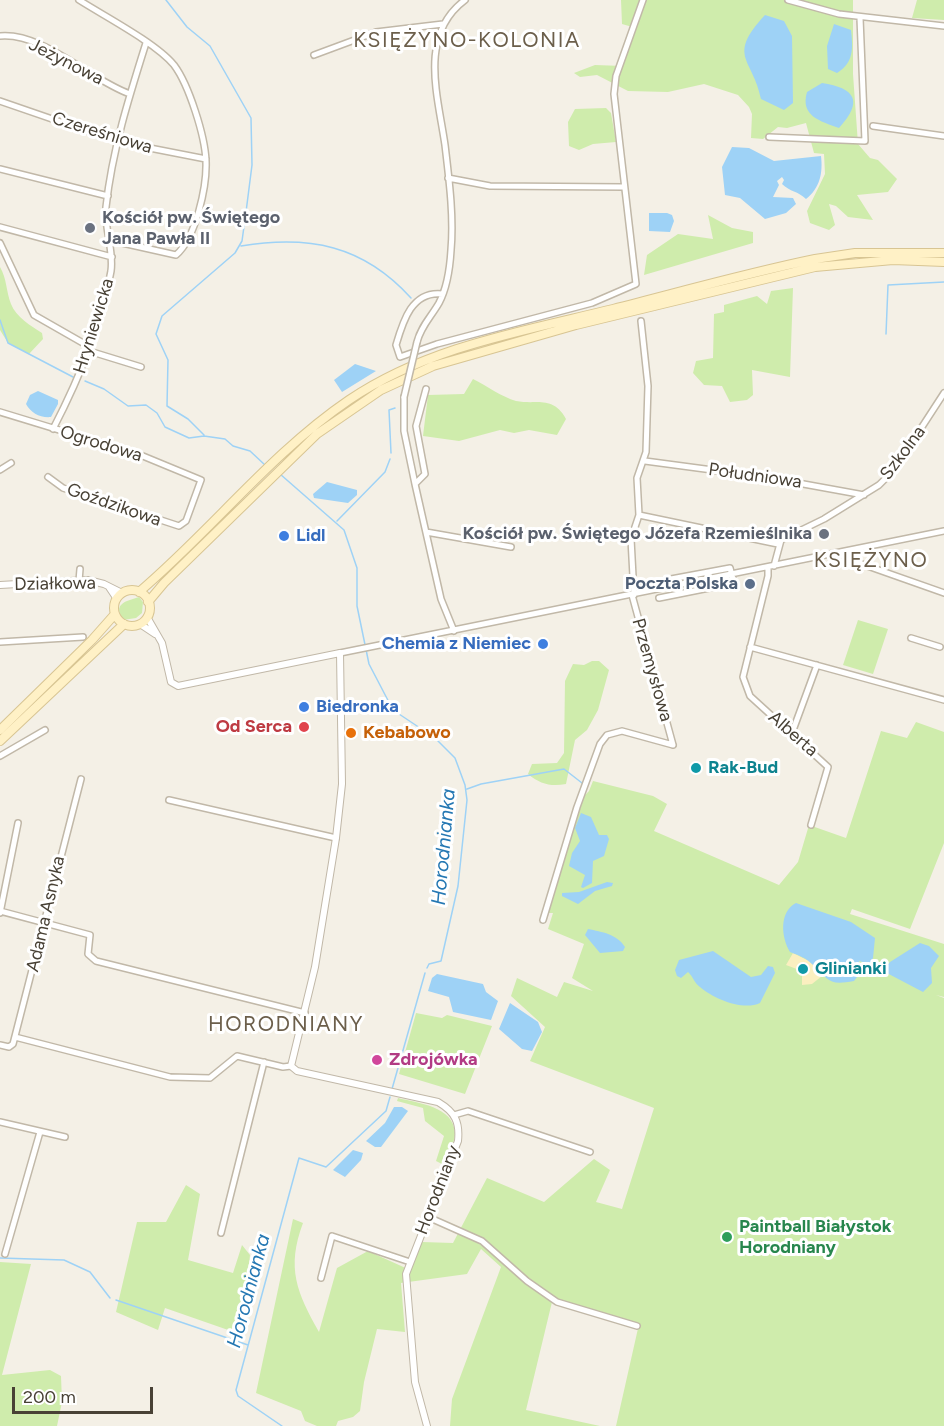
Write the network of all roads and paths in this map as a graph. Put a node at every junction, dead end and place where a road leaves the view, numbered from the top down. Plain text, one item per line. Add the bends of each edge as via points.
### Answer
1 (79, 0) edge
2 (465, 0) edge
3 (643, 0) edge
4 (788, 0) edge
5 (860, 18) junction
6 (443, 24) junction
7 (944, 26) edge
8 (0, 36) edge
9 (146, 43) junction
10 (314, 55) dead end
11 (130, 94) junction
12 (0, 101) edge
13 (873, 126) dead end
14 (944, 135) edge
15 (769, 137) dead end
16 (118, 142) junction
17 (206, 159) junction
18 (0, 168) edge
19 (448, 178) junction
20 (623, 187) junction
21 (108, 196) junction
22 (0, 227) edge
23 (109, 240) junction
24 (0, 243) edge
25 (944, 253) edge
26 (111, 257) junction
27 (944, 262) edge
28 (442, 294) junction
29 (641, 321) dead end
30 (89, 349) junction
31 (141, 367) dead end
32 (426, 389) dead end
33 (944, 393) edge
34 (0, 412) edge
35 (53, 429) junction
36 (645, 461) junction
37 (281, 462) junction
38 (11, 463) dead end
39 (0, 470) edge
40 (48, 477) dead end
41 (264, 479) junction
42 (415, 484) junction
43 (864, 495) junction
44 (639, 515) junction
45 (183, 526) joint
46 (944, 531) edge
47 (426, 532) junction
48 (778, 544) junction
49 (511, 547) dead end
50 (852, 550) junction
51 (771, 566) junction
52 (80, 569) dead end
53 (733, 575) junction
54 (670, 579) dead end
55 (79, 581) junction
56 (0, 585) edge
57 (139, 592) junction
58 (944, 593) edge
59 (633, 595) junction
60 (119, 596) junction
61 (660, 597) dead end
62 (148, 602) junction
63 (115, 614) junction
64 (147, 617) junction
65 (124, 624) junction
66 (140, 624) junction
67 (454, 632) junction
68 (158, 636) junction
69 (83, 637) dead end
70 (911, 638) dead end
71 (0, 642) edge
72 (750, 647) junction
73 (940, 647) dead end
74 (340, 653) junction
75 (817, 665) junction
76 (944, 700) edge
77 (0, 730) edge
78 (45, 730) dead end
79 (792, 733) junction
80 (0, 741) edge
81 (0, 756) edge
82 (81, 779) dead end
83 (169, 800) dead end
84 (18, 823) dead end
85 (811, 825) dead end
86 (336, 838) junction
87 (0, 912) edge
88 (543, 920) dead end
89 (44, 923) junction
90 (306, 1013) junction
91 (15, 1037) junction
92 (0, 1045) edge
93 (264, 1062) junction
94 (294, 1069) junction
95 (454, 1115) junction
96 (0, 1122) edge
97 (40, 1132) junction
98 (65, 1137) dead end
99 (590, 1152) dead end
100 (428, 1217) junction
101 (221, 1233) dead end
102 (5, 1254) dead end
103 (410, 1262) junction
104 (321, 1278) dead end
105 (637, 1326) dead end
106 (427, 1426) edge

1 - 9 street
2 - 6 street
3 - 20 street via 616,76 614,94
4 - 5 street
5 - 7 street
5 - 15 street via 865,141
6 - 10 street via 376,32
6 - 19 street via 435,68
8 - 11 street, Jeżynowa via 40,45
9 - 11 street, Hryniewicka
9 - 17 street via 180,74
11 - 16 street, Hryniewicka
12 - 16 street, Czereśniowa
13 - 14 street
16 - 17 street, Czereśniowa
16 - 21 street, Hryniewicka
17 - 23 street via 194,229 177,255
18 - 21 street
19 - 20 street via 490,186
19 - 28 street via 451,250
20 - 28 street via 636,284 592,303 400,357 396,345 414,303 429,293
21 - 23 street, Hryniewicka via 105,223
22 - 26 street
23 - 26 street, Hryniewicka
24 - 30 street via 34,315
25 - 37 main road via 855,253 815,259 462,348 398,372 350,399 310,429
26 - 30 street, Hryniewicka via 105,297
27 - 37 main road via 893,260 815,267 456,358 402,380 356,405
28 - 42 street, bridge via 422,327 404,397 404,431
29 - 36 street, Przemysłowa via 648,386
30 - 31 street
30 - 35 street, Hryniewicka
32 - 42 street via 417,426 426,474
33 - 43 street, Szkolna via 894,470
34 - 35 street, Ogrodowa
35 - 45 street, Ogrodowa via 138,454 201,480
36 - 43 street, Południowa
36 - 44 street, Przemysłowa via 637,478
37 - 41 main road
38 - 39 street
40 - 45 street, Goździkowa via 63,488
41 - 57 main road
41 - 62 main road
42 - 47 street
43 - 48 street, Szkolna
44 - 48 street
44 - 59 street, Przemysłowa via 631,539
46 - 50 street
47 - 49 street
47 - 67 street via 441,599
48 - 51 street
50 - 51 street
50 - 58 street via 854,559 860,563
51 - 53 street
51 - 72 street, Alberta
52 - 55 street
53 - 54 street via 730,568
53 - 59 street
53 - 61 street via 731,584
55 - 56 street, Działkowa
55 - 60 street, Działkowa via 97,581
57 - 60 main road
57 - 62 main road
59 - 67 street
59 - 88 street, Przemysłowa via 673,745 622,731 603,739 577,807
60 - 63 main road
62 - 64 main road
63 - 65 main road
63 - 77 main road
64 - 66 main road
64 - 68 street
65 - 66 main road
65 - 80 main road
66 - 68 street
67 - 74 street
68 - 74 street via 171,682 178,686
69 - 71 street
70 - 73 street
72 - 75 street
72 - 79 street, Alberta via 743,677 746,691
74 - 86 street via 342,784
75 - 76 street
75 - 79 street
78 - 81 street
79 - 85 street, Alberta via 828,767
82 - 89 street, Adama Asnyka
83 - 86 street
84 - 87 street
86 - 90 street
87 - 89 street
89 - 90 street via 91,936 88,956 96,961
89 - 91 street, Adama Asnyka
90 - 94 street
91 - 92 street, Adama Asnyka via 9,1047
91 - 93 street via 189,1079 210,1078 237,1056
93 - 94 street
93 - 101 street
94 - 95 street via 438,1102
95 - 99 street via 468,1111
95 - 100 street, Horodniany via 459,1124 458,1141
96 - 97 street
97 - 98 street
97 - 102 street
100 - 103 street, Horodniany
100 - 105 street via 482,1241 526,1281 557,1302
103 - 104 street via 332,1236
103 - 106 street, Horodniany via 405,1291 415,1382

